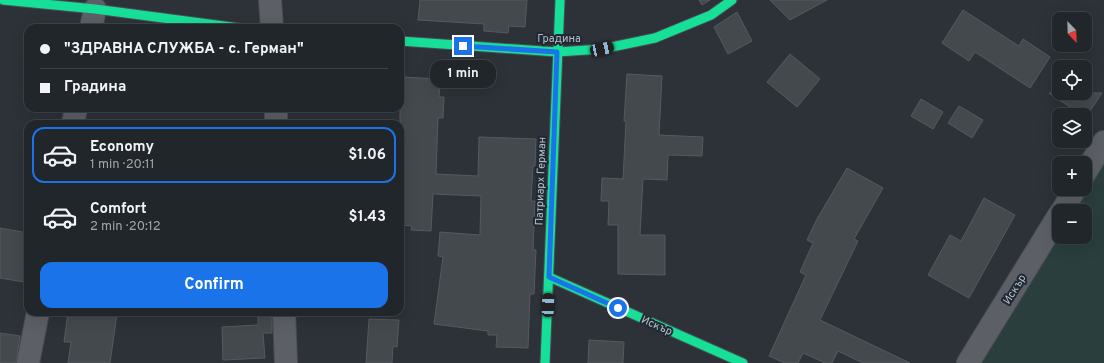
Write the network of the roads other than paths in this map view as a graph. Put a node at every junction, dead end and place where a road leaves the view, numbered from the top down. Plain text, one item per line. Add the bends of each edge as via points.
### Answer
1 (3, 0) edge
2 (270, 0) edge
3 (560, 0) edge
4 (732, 0) edge
5 (93, 19) edge
6 (174, 24) edge
7 (272, 24) edge
8 (404, 41) edge
9 (557, 52) junction
10 (1104, 142) edge
11 (1092, 162) edge
12 (1052, 226) edge
13 (549, 277) junction
14 (37, 316) edge
15 (284, 316) edge
16 (28, 363) edge
17 (286, 363) edge
18 (546, 363) edge
19 (743, 363) edge
20 (968, 363) edge

1 - 5 street
2 - 7 street
3 - 9 street, Патриарх Герман
4 - 9 street, Градина via 711,15 655,38 602,49
5 - 6 street
8 - 9 street, Градина
9 - 13 street, Патриарх Герман
10 - 11 street
12 - 20 street, Искър
13 - 18 street, Патриарх Герман
13 - 19 street, Искър
14 - 16 street
15 - 17 street

